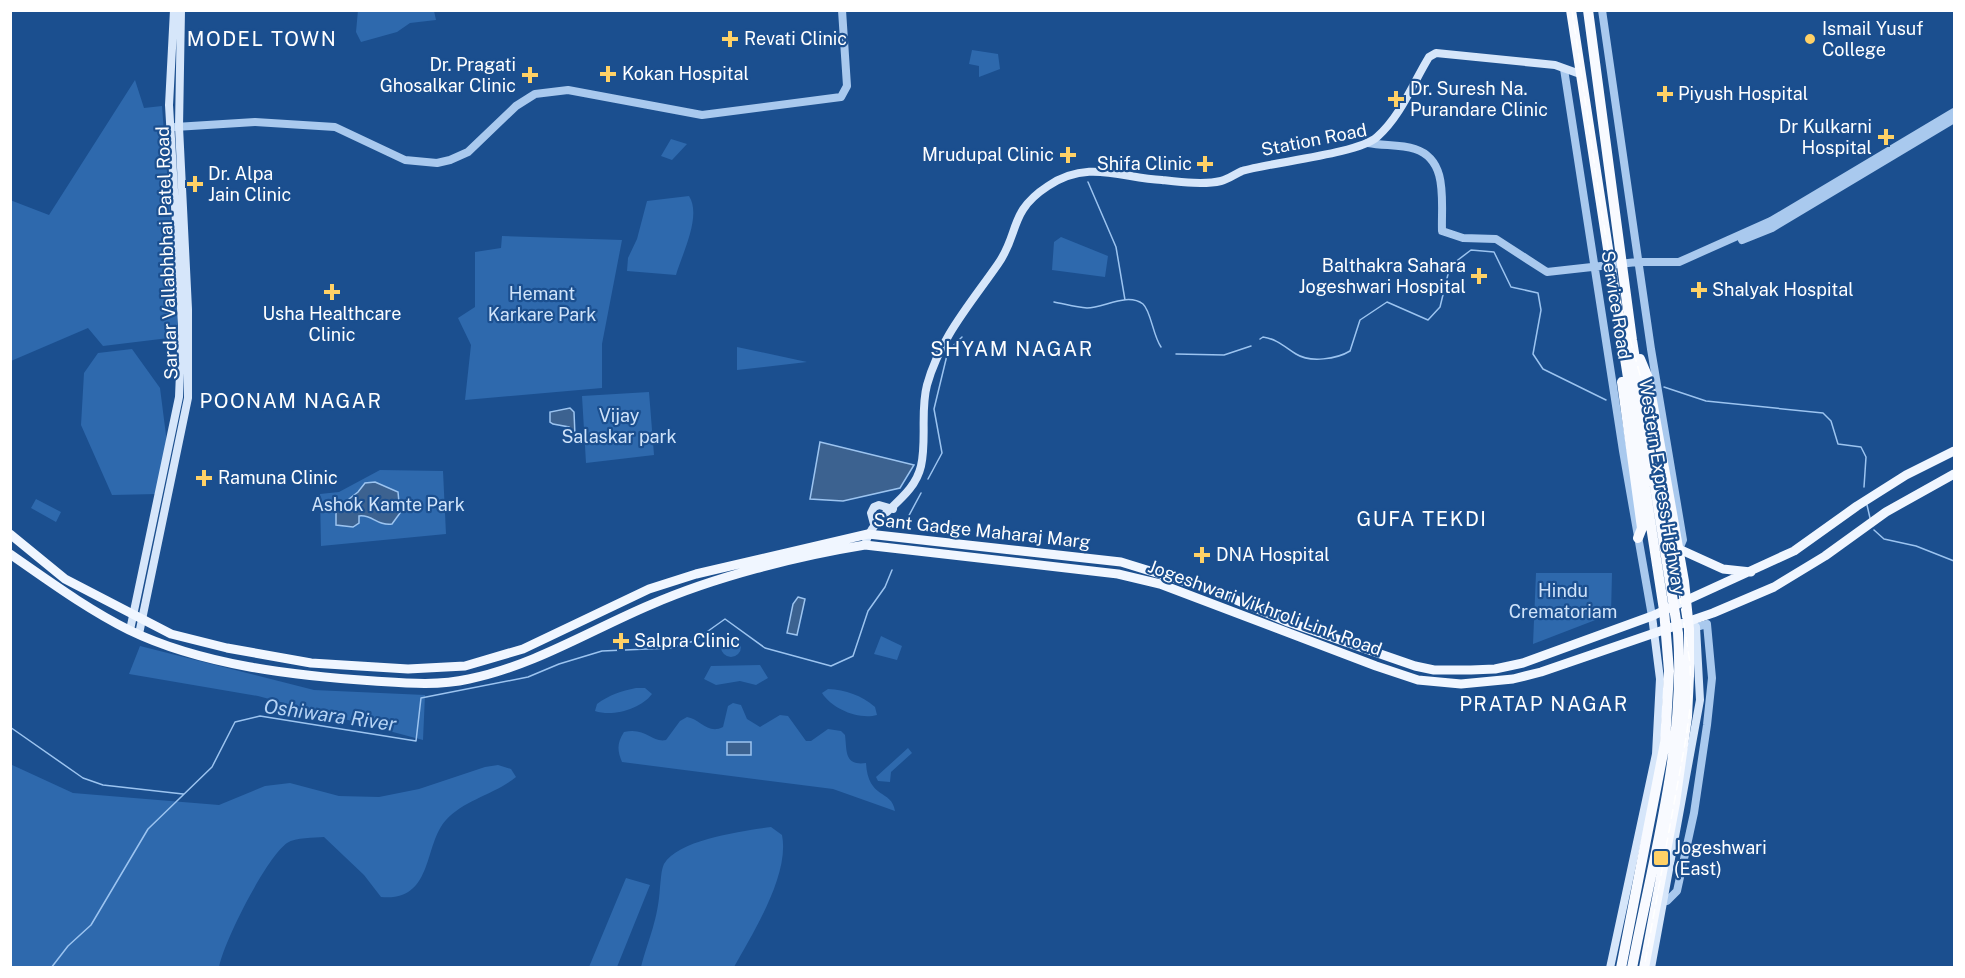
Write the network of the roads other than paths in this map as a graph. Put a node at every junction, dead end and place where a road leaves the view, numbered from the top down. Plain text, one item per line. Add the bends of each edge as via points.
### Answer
1 (174, 10) edge
2 (181, 10) edge
3 (842, 10) edge
4 (1571, 10) edge
5 (1588, 10) edge
6 (1602, 10) edge
7 (1561, 68) junction
8 (1580, 74) junction
9 (1954, 112) edge
10 (1954, 119) edge
11 (174, 127) junction
12 (1368, 143) junction
13 (1638, 264) junction
14 (1597, 268) junction
15 (1627, 341) junction
16 (1954, 451) edge
17 (1647, 466) junction
18 (1954, 474) edge
19 (893, 509) junction
20 (1676, 514) junction
21 (874, 524) junction
22 (10, 534) edge
23 (868, 534) junction
24 (1638, 538) junction
25 (865, 545) junction
26 (1679, 549) junction
27 (10, 554) edge
28 (1751, 572) junction
29 (1686, 601) junction
30 (1652, 616) junction
31 (138, 619) junction
32 (1691, 626) junction
33 (134, 632) junction
34 (1654, 633) junction
35 (1660, 902) junction
36 (1610, 968) edge
37 (1621, 968) edge
38 (1632, 968) edge
39 (1644, 968) edge
40 (1651, 968) edge

1 - 11 main road, Sardar Vallabhbhai Patel Road
2 - 11 main road, Sardar Vallabhbhai Patel Road
3 - 11 street via 847,87 841,97 702,114 553,90 535,94 516,106 468,152 437,163 405,160 335,127 255,122
4 - 8 highway, Western Express Highway
5 - 15 highway, Western Express Highway via 1622,255
6 - 13 street, Service Road
7 - 8 main road
7 - 12 main road via 1432,54 1397,114
7 - 14 street, Service Road
8 - 15 highway, Western Express Highway via 1612,278
9 - 13 street, Station Road via 1734,240 1679,262
10 - 13 street, Station Road via 1772,228 1681,266
11 - 31 main road, Sardar Vallabhbhai Patel Road via 182,325 179,397
12 - 14 street, Station Road via 1415,149 1432,159 1440,177 1442,231 1463,238 1496,239 1547,272
12 - 19 main road, Station Road via 1240,172 1220,181 1161,180 1103,170 1050,184 1019,214 1000,261 939,352 927,386 921,465 915,482
13 - 14 street, Station Road
13 - 20 street, Service Road
14 - 24 street, Service Road
15 - 17 highway, Western Express Highway
15 - 20 highway via 1648,378
15 - 24 highway via 1619,363 1642,528
16 - 28 main road, Sant Gadge Maharaj Marg via 1857,506 1801,548
17 - 37 highway, Western Express Highway via 1664,610 1669,708
17 - 38 highway, Western Express Highway via 1678,633 1679,700 1671,766
18 - 32 main road, Jogeshwari Vikhroli Link Road via 1886,512 1817,563
19 - 21 main road
19 - 21 main road via 874,507
20 - 26 highway
21 - 23 main road
22 - 31 main road, Sant Gadge Maharaj Marg via 65,579
23 - 25 main road
23 - 30 main road, Sant Gadge Maharaj Marg via 1121,562 1215,591 1381,656 1434,670 1495,669 1522,663
23 - 31 main road, Sant Gadge Maharaj Marg via 685,577 650,589 523,649 465,666 414,669 311,663 227,648 171,633
24 - 30 street, Service Road
25 - 33 main road, Jogeshwari Vikhroli Link Road via 829,551 680,592 528,661 469,680 412,684 310,677 184,650
25 - 34 main road, Jogeshwari Vikhroli Link Road via 1118,574 1160,584 1418,680 1461,684 1513,679
26 - 28 main road via 1723,568
26 - 29 highway
27 - 33 main road, Jogeshwari Vikhroli Link Road via 63,591
28 - 29 main road, Sant Gadge Maharaj Marg
29 - 30 main road, Sant Gadge Maharaj Marg
29 - 32 highway
30 - 34 main road
31 - 33 main road, Sardar Vallabhbhai Patel Road
32 - 34 main road, Jogeshwari Vikhroli Link Road
32 - 35 highway via 1684,768
32 - 35 street via 1707,624 1712,678 1706,734 1681,876 1676,893
34 - 36 main road via 1660,679 1656,754
35 - 39 highway
35 - 40 main road

